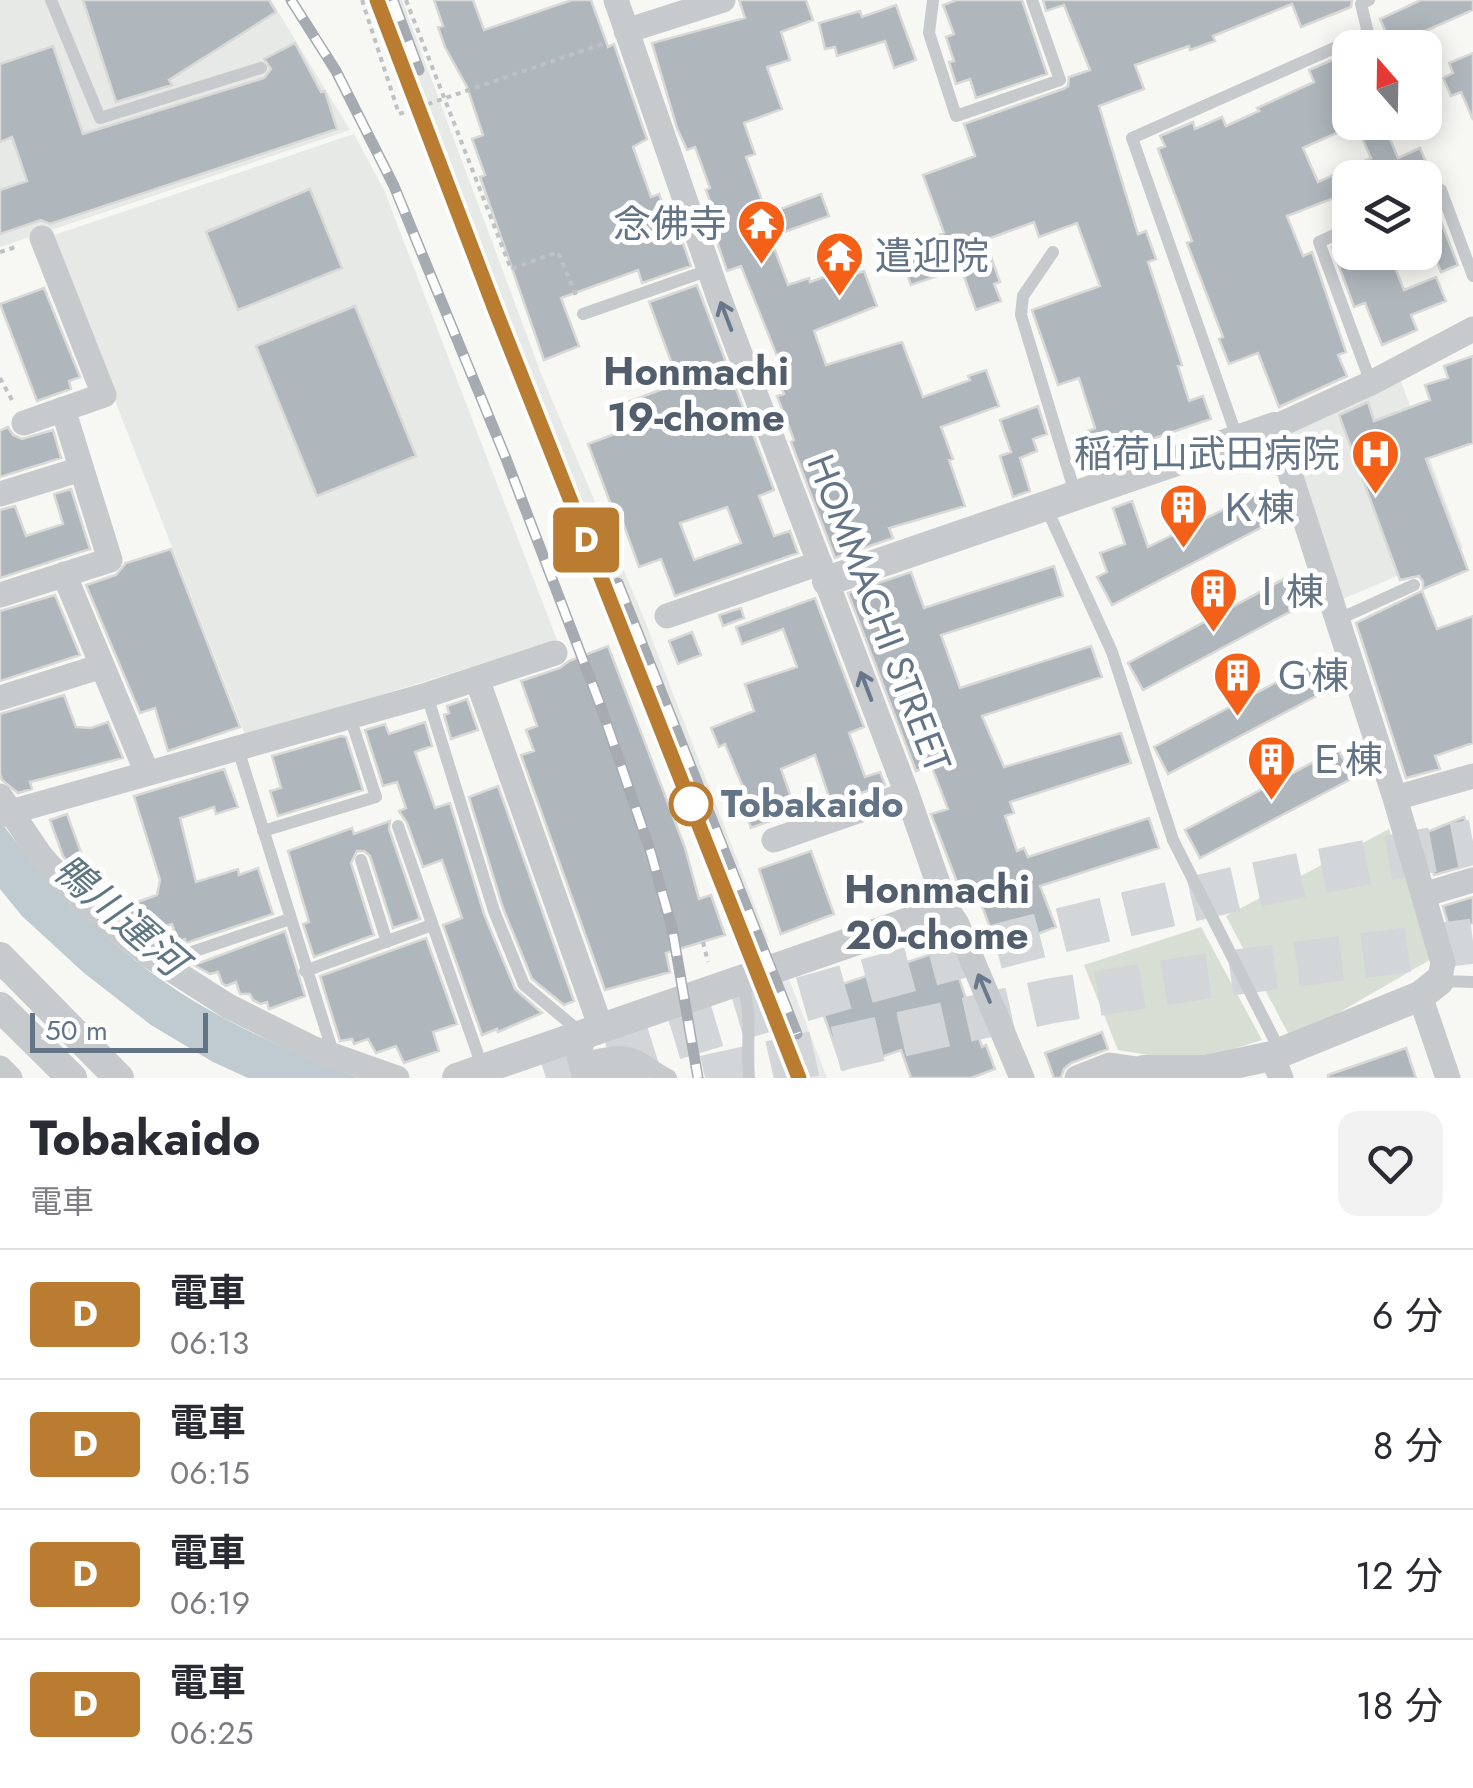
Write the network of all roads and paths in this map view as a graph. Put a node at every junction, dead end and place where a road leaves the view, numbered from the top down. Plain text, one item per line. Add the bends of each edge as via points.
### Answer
1 (51, 0) edge
2 (362, 0) edge
3 (406, 0) edge
4 (616, 0) edge
5 (724, 0) edge
6 (933, 0) edge
7 (1032, 0) edge
8 (1369, 0) edge
9 (626, 31) junction
10 (260, 68) dead end
11 (446, 99) junction
12 (1442, 193) edge
13 (1332, 236) edge
14 (42, 238) dead end
15 (1053, 252) dead end
16 (709, 270) junction
17 (1473, 276) edge
18 (583, 314) joint
19 (1473, 329) edge
20 (1371, 384) junction
21 (63, 409) junction
22 (24, 423) dead end
23 (1275, 427) junction
24 (1239, 442) junction
25 (81, 469) junction
26 (0, 494) edge
27 (1076, 497) junction
28 (1046, 507) junction
29 (823, 572) junction
30 (64, 574) junction
31 (1414, 586) dead end
32 (0, 595) edge
33 (667, 616) dead end
34 (1337, 620) junction
35 (555, 653) dead end
36 (102, 666) junction
37 (477, 680) junction
38 (426, 695) junction
39 (0, 698) edge
40 (350, 717) junction
41 (238, 749) junction
42 (147, 774) junction
43 (1473, 776) edge
44 (907, 794) junction
45 (1395, 798) junction
46 (4, 810) edge
47 (398, 826) dead end
48 (263, 832) junction
49 (774, 840) dead end
50 (360, 860) dead end
51 (1473, 880) edge
52 (1423, 895) junction
53 (948, 908) junction
54 (290, 919) junction
55 (432, 925) junction
56 (388, 942) junction
57 (702, 942) dead end
58 (0, 958) edge
59 (710, 970) dead end
60 (305, 971) junction
61 (176, 974) junction
62 (741, 980) junction
63 (1473, 982) edge
64 (1430, 989) junction
65 (0, 1006) edge
66 (592, 1032) junction
67 (334, 1056) junction
68 (1278, 1062) edge
69 (0, 1068) edge
70 (470, 1074) edge
71 (584, 1074) edge
72 (1145, 1074) edge
73 (70, 1077) edge
74 (10, 1078) edge
75 (119, 1078) edge
76 (396, 1078) edge
77 (621, 1078) edge
78 (640, 1078) edge
79 (668, 1078) edge
80 (749, 1078) edge
81 (1022, 1078) edge
82 (1077, 1078) edge
83 (1448, 1078) edge

1 - 10 lane via 100,118
2 - 11 path via 399,114
3 - 11 path
4 - 9 street, HOMMACHI STREET
5 - 9 street
6 - 7 lane via 929,33 956,116 1060,80
8 - 24 lane via 1362,4 1368,34 1132,138
9 - 11 path
9 - 16 street, HOMMACHI STREET
11 - 18 path via 511,269 558,252
12 - 17 lane
13 - 20 lane via 1320,242
14 - 21 street via 104,396
15 - 27 lane via 1023,296 1021,315
16 - 18 lane
29 -> 16 street, HOMMACHI STREET
19 - 20 street
20 - 23 street
21 - 22 street
21 - 25 street
23 - 24 street
23 - 34 street
24 - 27 street
25 - 26 street
25 - 30 street via 110,560
27 - 28 street
28 - 29 street
28 - 68 lane via 1112,652 1173,840
29 - 33 street
44 -> 29 street, HOMMACHI STREET
30 - 32 street
30 - 36 street
31 - 34 lane
34 - 45 street
35 - 37 street
36 - 39 street
36 - 42 street
37 - 38 street
37 - 66 street
38 - 40 street
38 - 66 lane via 524,985
40 - 41 street
40 - 48 lane via 376,797
41 - 42 street
41 - 48 lane
42 - 46 street
43 - 45 street
44 - 49 street
44 - 53 street, HOMMACHI STREET
45 - 52 street
46 - 61 street via 80,900
47 - 55 lane
48 - 54 lane
50 - 56 lane
51 - 52 street
52 - 64 street via 1442,964
53 - 62 street
81 -> 53 street, HOMMACHI STREET
54 - 60 lane
54 - 61 lane via 186,954
55 - 56 lane
55 - 70 lane
56 - 60 lane
57 - 59 path
58 - 75 street
60 - 67 lane
61 - 67 street
62 - 66 street
62 - 80 lane via 750,1006
63 - 64 lane
64 - 68 street
64 - 83 street
65 - 73 street
66 - 70 street
66 - 71 street via 579,1058
67 - 76 street
68 - 72 street
69 - 74 street
71 - 77 street
72 - 82 street via 1110,1065
78 - 79 street via 628,1068 596,1067 593,1060 638,1057

